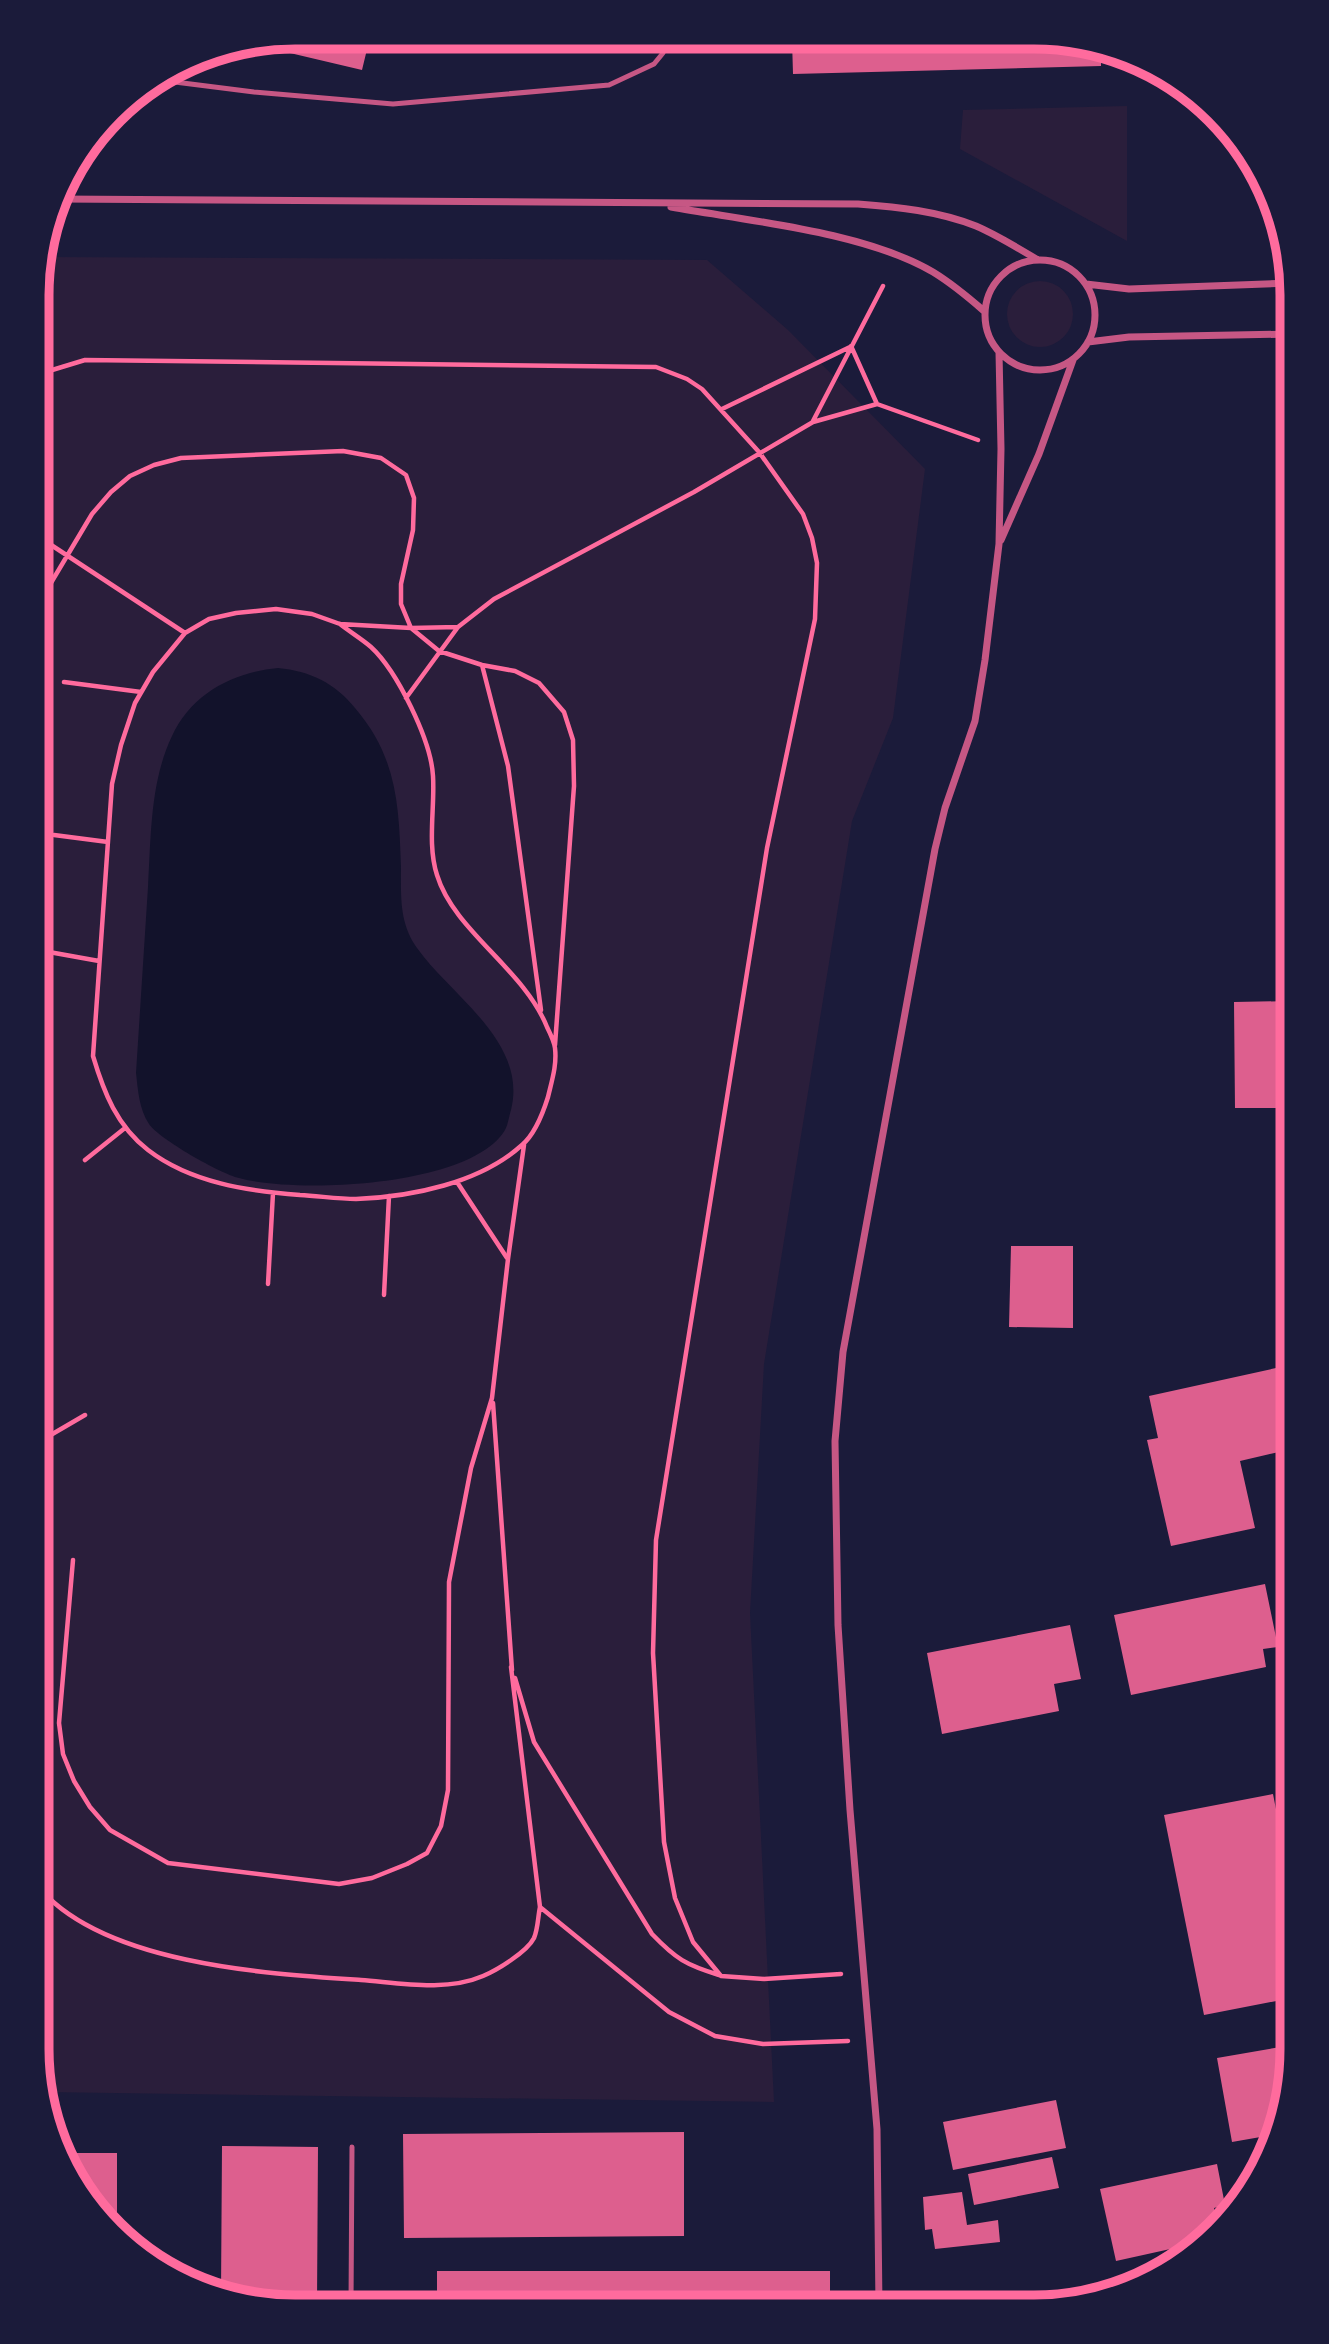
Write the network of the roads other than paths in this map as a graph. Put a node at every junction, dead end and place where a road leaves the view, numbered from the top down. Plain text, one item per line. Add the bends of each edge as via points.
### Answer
1 (664, 49) edge
2 (173, 82) edge
3 (69, 199) edge
4 (649, 204) junction
5 (1038, 260) junction
6 (1279, 283) edge
7 (1086, 284) junction
8 (984, 311) junction
9 (1280, 334) edge
10 (1088, 342) junction
11 (999, 352) junction
12 (1073, 359) junction
13 (999, 544) junction
14 (352, 2147) dead end
15 (351, 2295) edge
16 (879, 2295) edge

1 - 2 lane via 654,64 609,85 393,104
3 - 4 street
4 - 5 street via 858,204 913,210 978,227
4 - 8 street via 818,234 899,256 944,279
5 - 7 street via 1057,262
5 - 8 street via 1007,270 988,295
6 - 7 street via 1129,289
7 - 10 street via 1095,313
8 - 11 street via 990,340
9 - 10 street
10 - 12 street
11 - 12 street via 1026,369 1059,367
11 - 13 street
12 - 13 street via 1039,454
13 - 16 street via 975,721 935,849 842,1365 835,1441 838,1625 877,2129
14 - 15 lane

